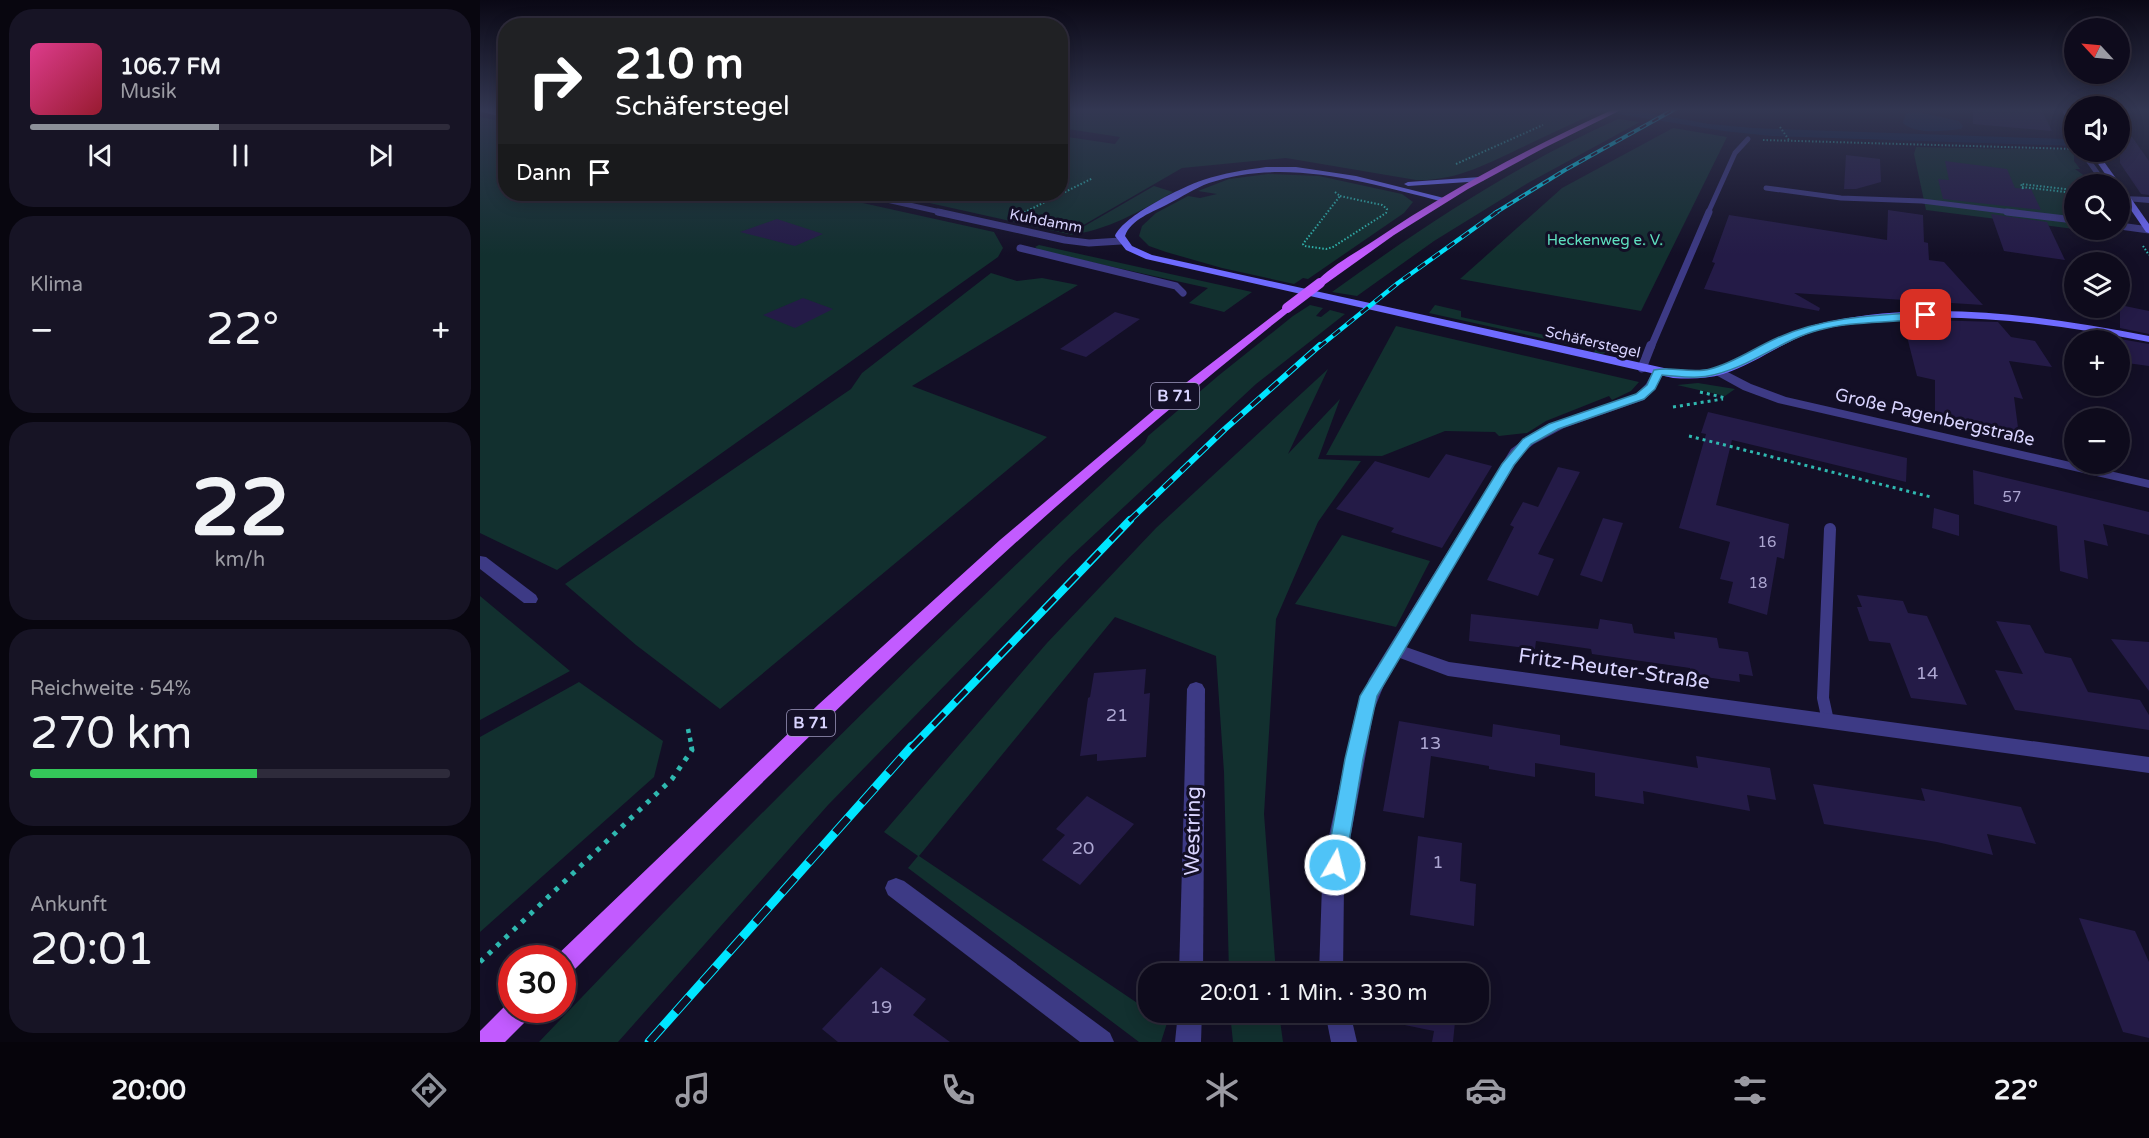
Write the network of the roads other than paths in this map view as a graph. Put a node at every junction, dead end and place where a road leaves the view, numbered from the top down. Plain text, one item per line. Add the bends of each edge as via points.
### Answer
1 (1522, 158) edge
2 (1733, 158) edge
3 (1480, 179) junction
4 (1388, 185) junction
5 (1766, 188) dead end
6 (2130, 194) edge
7 (1444, 199) junction
8 (2149, 200) edge
9 (891, 201) edge
10 (2130, 204) edge
11 (2064, 219) edge
12 (2130, 227) edge
13 (2149, 230) edge
14 (1121, 241) junction
15 (1020, 248) dead end
16 (1183, 293) dead end
17 (2090, 330) edge
18 (2130, 333) edge
19 (2149, 333) edge
20 (2130, 336) edge
21 (2149, 339) edge
22 (1642, 368) junction
23 (1718, 371) junction
24 (1658, 372) junction
25 (2149, 484) edge
26 (1830, 529) dead end
27 (480, 561) edge
28 (530, 600) dead end
29 (1396, 650) junction
30 (1196, 689) dead end
31 (1828, 721) junction
32 (2149, 765) edge
33 (896, 888) dead end
34 (576, 952) edge
35 (1191, 963) edge
36 (1331, 963) edge
37 (506, 1023) edge
38 (1189, 1023) edge
39 (1340, 1023) edge
40 (487, 1042) edge
41 (1101, 1042) edge
42 (1188, 1042) edge
43 (1344, 1042) edge

1 - 3 main road, B 71
2 - 22 lane
3 - 4 main road
3 - 7 main road, B 71
4 - 7 main road
4 - 14 main road via 1305,170 1229,175 1197,186 1140,216 1120,232
5 - 11 lane via 1841,198 1922,201
6 - 8 street
7 - 34 main road, B 71, bridge via 1287,308 1167,402 1019,530 828,707
9 - 14 lane, Kuhdamm via 1065,240
10 - 13 main road
12 - 13 lane
14 - 22 main road, Schäferstegel via 1139,254 1203,270
15 - 16 lane via 1176,286
17 - 23 main road, Schäferstegel via 1968,316 1872,317 1802,332
18 - 19 main road, Schäferstegel
20 - 21 main road, Schäferstegel
22 - 24 main road, Schäferstegel
23 - 24 main road, Schäferstegel via 1693,375
23 - 25 street, Große Pagenbergstraße via 1782,400
24 - 29 street via 1640,396 1554,427 1516,452
26 - 31 lane via 1823,698
27 - 28 street
29 - 31 street, Fritz-Reuter-Straße via 1448,669
29 - 36 street via 1368,696 1354,759 1333,885
30 - 35 street, Westring
31 - 32 street, Fritz-Reuter-Straße
33 - 41 street
37 - 40 main road
38 - 42 street
39 - 43 street

